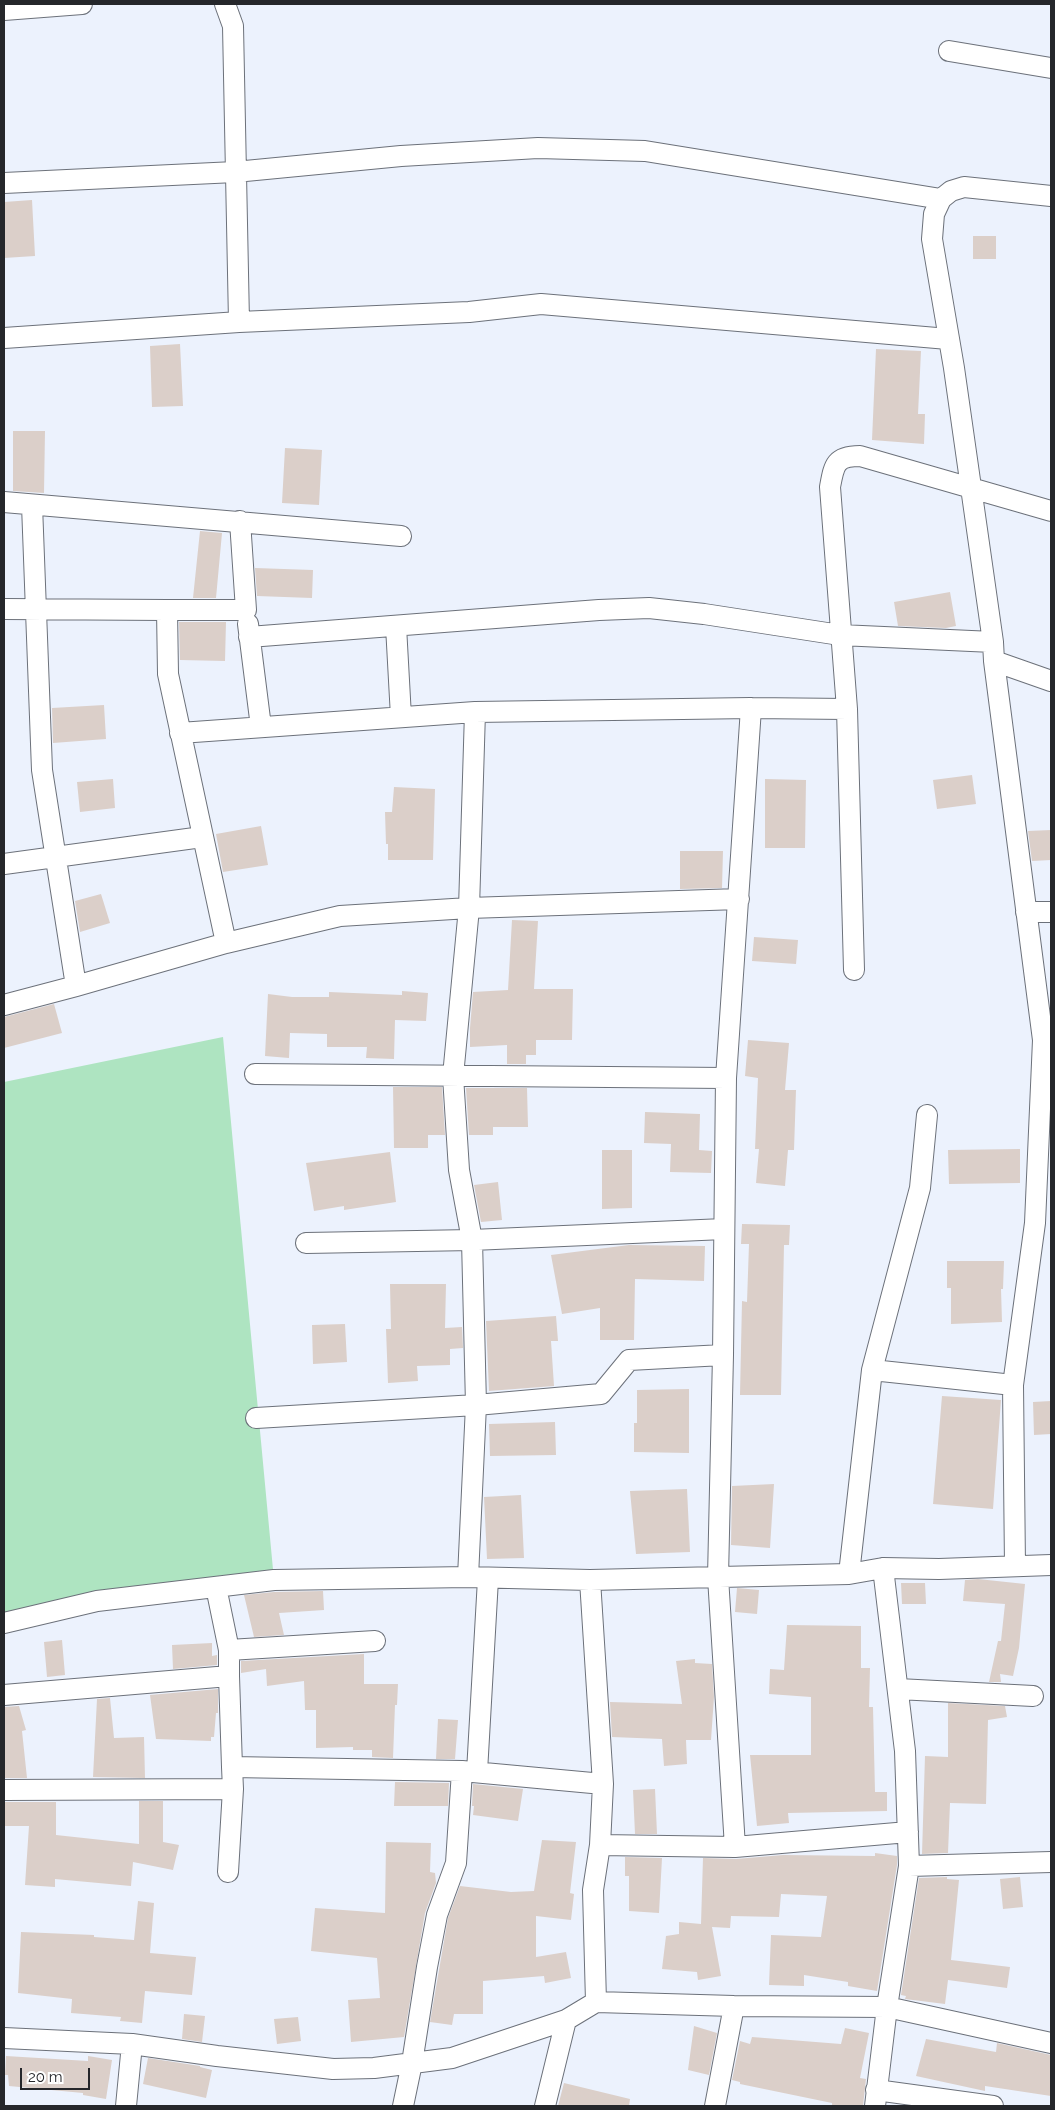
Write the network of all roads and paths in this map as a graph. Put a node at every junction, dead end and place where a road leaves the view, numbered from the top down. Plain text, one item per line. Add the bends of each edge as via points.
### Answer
1 (82, 4) edge
2 (226, 4) edge
3 (4, 10) edge
4 (949, 51) dead end
5 (1051, 68) edge
6 (235, 172) junction
7 (4, 183) edge
8 (1051, 196) edge
9 (941, 199) junction
10 (239, 322) junction
11 (4, 338) edge
12 (948, 339) junction
13 (970, 487) junction
14 (4, 502) edge
15 (32, 505) junction
16 (1051, 511) edge
17 (240, 521) junction
18 (401, 536) dead end
19 (4, 609) edge
20 (167, 610) junction
21 (246, 610) junction
22 (35, 611) junction
23 (396, 626) junction
24 (840, 634) junction
25 (250, 637) junction
26 (993, 651) junction
27 (1051, 681) edge
28 (750, 708) junction
29 (847, 709) junction
30 (475, 712) junction
31 (401, 717) junction
32 (260, 727) junction
33 (180, 732) junction
34 (202, 837) junction
35 (56, 856) junction
36 (4, 864) edge
37 (739, 899) junction
38 (469, 908) junction
39 (1026, 912) junction
40 (1051, 912) edge
41 (226, 943) junction
42 (854, 970) dead end
43 (76, 986) junction
44 (4, 1004) edge
45 (1047, 1040) edge
46 (255, 1074) dead end
47 (453, 1076) junction
48 (726, 1078) junction
49 (927, 1115) dead end
50 (1043, 1223) edge
51 (724, 1229) junction
52 (472, 1240) junction
53 (306, 1243) dead end
54 (723, 1355) junction
55 (872, 1370) junction
56 (1013, 1385) junction
57 (476, 1405) junction
58 (256, 1418) dead end
59 (1051, 1564) edge
60 (1015, 1566) junction
61 (883, 1568) junction
62 (849, 1574) junction
63 (718, 1577) junction
64 (478, 1578) junction
65 (590, 1580) junction
66 (216, 1587) junction
67 (4, 1623) edge
68 (375, 1641) dead end
69 (229, 1650) junction
70 (229, 1676) junction
71 (898, 1689) junction
72 (4, 1694) edge
73 (1033, 1696) dead end
74 (232, 1767) junction
75 (469, 1771) junction
76 (603, 1784) junction
77 (233, 1789) junction
78 (4, 1790) edge
79 (908, 1832) junction
80 (600, 1845) junction
81 (735, 1847) junction
82 (1051, 1862) edge
83 (909, 1866) junction
84 (228, 1872) dead end
85 (596, 2002) junction
86 (734, 2006) junction
87 (887, 2007) junction
88 (566, 2020) junction
89 (4, 2038) edge
90 (1051, 2043) edge
91 (132, 2044) junction
92 (412, 2063) junction
93 (875, 2098) edge
94 (126, 2106) edge
95 (403, 2106) edge
96 (546, 2106) edge
97 (715, 2106) edge
98 (993, 2106) edge

1 - 3 street
2 - 6 street via 233,26
4 - 5 street
6 - 7 street
6 - 9 street via 401,156 538,148 645,151
6 - 10 street
8 - 9 street via 964,187
9 - 12 street via 934,214 932,239
10 - 11 street
10 - 12 street via 469,312 541,304
12 - 13 street
13 - 16 street
13 - 24 street via 860,456 849,456 834,465 830,487
13 - 26 street
14 - 15 street
15 - 17 street
15 - 22 street
17 - 18 street
17 - 21 street
19 - 22 street
20 - 21 street
20 - 22 street
20 - 33 street via 168,674
21 - 25 street
22 - 35 street via 42,770
23 - 24 street via 649,608
23 - 25 street
23 - 31 street
24 - 26 street
24 - 29 street
25 - 32 street
26 - 27 street
26 - 39 street
28 - 29 street
28 - 30 street
28 - 37 street
29 - 42 street
30 - 31 street
30 - 38 street
31 - 32 street
32 - 33 street
33 - 34 street
34 - 35 street
34 - 41 street
35 - 36 street
35 - 43 street
37 - 38 street
37 - 48 street
38 - 41 street via 340,916
38 - 47 street
39 - 40 street
39 - 45 street
41 - 43 street
43 - 44 street
45 - 50 street
46 - 47 street
47 - 48 street
47 - 52 street via 459,1170
48 - 51 street
49 - 55 street via 920,1188
50 - 56 street
51 - 52 street
51 - 54 street
52 - 53 street
52 - 57 street
54 - 57 street via 629,1360 601,1394
54 - 63 street
55 - 56 street
55 - 62 street
56 - 60 street
57 - 58 street
57 - 64 street
59 - 60 street
60 - 61 street
61 - 62 street
61 - 71 street
62 - 63 street
63 - 65 street
63 - 81 street
64 - 65 street
64 - 66 street via 274,1580
64 - 75 street
65 - 76 street
66 - 67 street via 97,1601
66 - 69 street
68 - 69 street
69 - 70 street
70 - 72 street
70 - 74 street
71 - 73 street
71 - 79 street via 905,1751
74 - 75 street
74 - 77 street
75 - 76 street
75 - 92 street via 456,1863 437,1914
76 - 80 street
77 - 78 street
77 - 84 street
79 - 81 street
79 - 83 street
80 - 81 street
80 - 85 street via 593,1890
82 - 83 street
83 - 87 street
85 - 86 street
85 - 88 street
86 - 87 street
86 - 97 street
87 - 90 street
87 - 93 street
88 - 92 street via 452,2058
88 - 96 street
89 - 91 street
91 - 92 street via 333,2070
91 - 94 street
92 - 95 street
93 - 98 street

